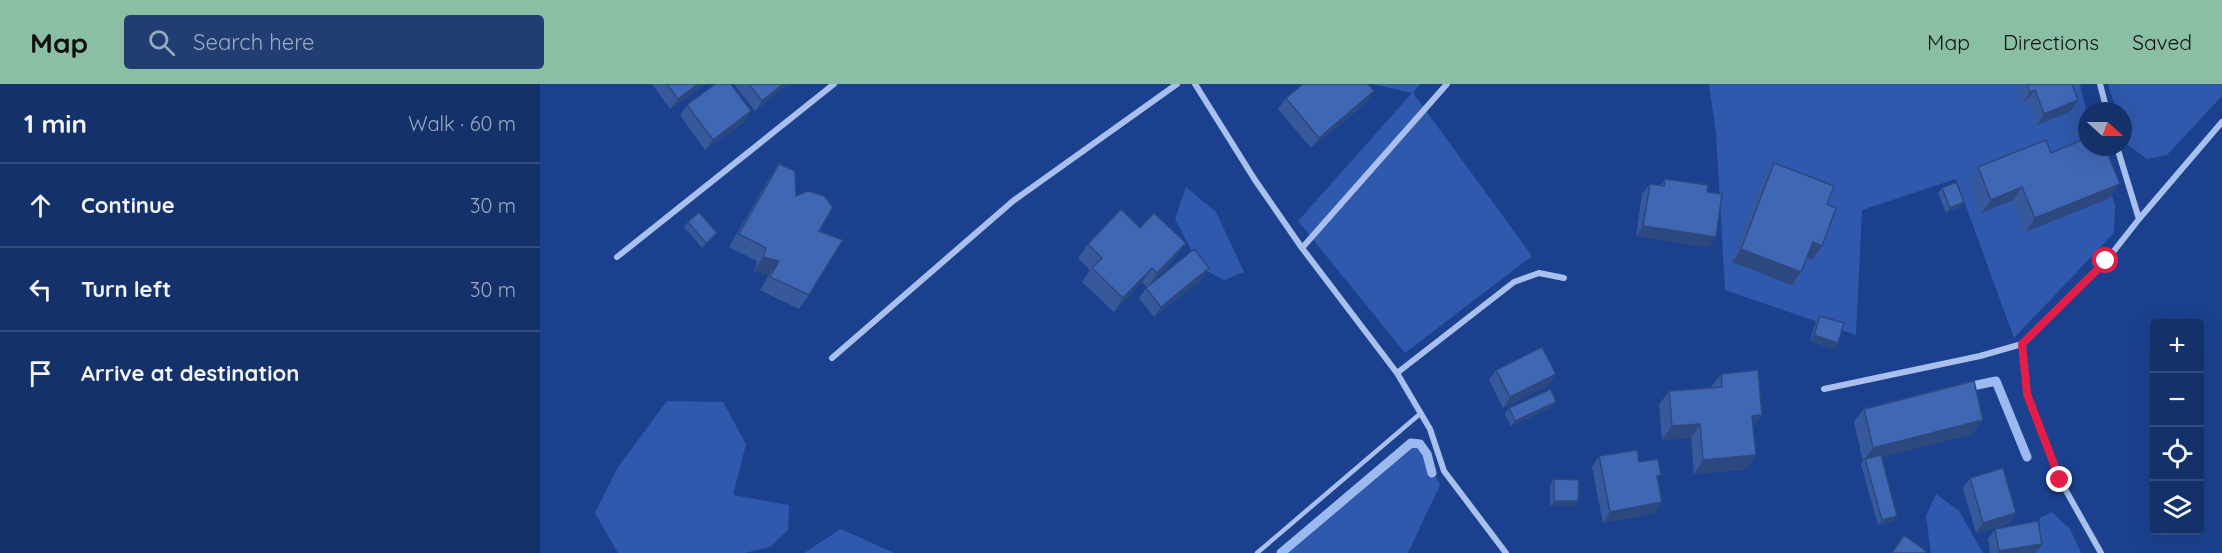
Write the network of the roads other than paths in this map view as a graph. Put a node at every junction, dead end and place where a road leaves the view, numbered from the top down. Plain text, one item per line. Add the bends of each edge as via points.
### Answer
1 (834, 84) edge
2 (1177, 84) edge
3 (1195, 84) edge
4 (1447, 84) edge
5 (2100, 84) edge
6 (2105, 102) edge
7 (2222, 122) edge
8 (2120, 156) edge
9 (2139, 219) junction
10 (1302, 248) junction
11 (617, 257) dead end
12 (1564, 278) dead end
13 (2022, 344) junction
14 (832, 358) dead end
15 (1397, 374) junction
16 (1824, 389) dead end
17 (1421, 413) junction
18 (1257, 553) edge
19 (1506, 553) edge
20 (2101, 553) edge

1 - 11 street
2 - 14 street via 1013,201
3 - 10 street
4 - 10 street
5 - 6 street
7 - 9 street
8 - 9 street
9 - 13 street via 2106,261
10 - 15 street
12 - 15 street via 1539,273 1514,282
13 - 16 street
13 - 20 street via 2027,394 2060,480
15 - 17 street
17 - 18 lane
17 - 19 street via 1444,471

